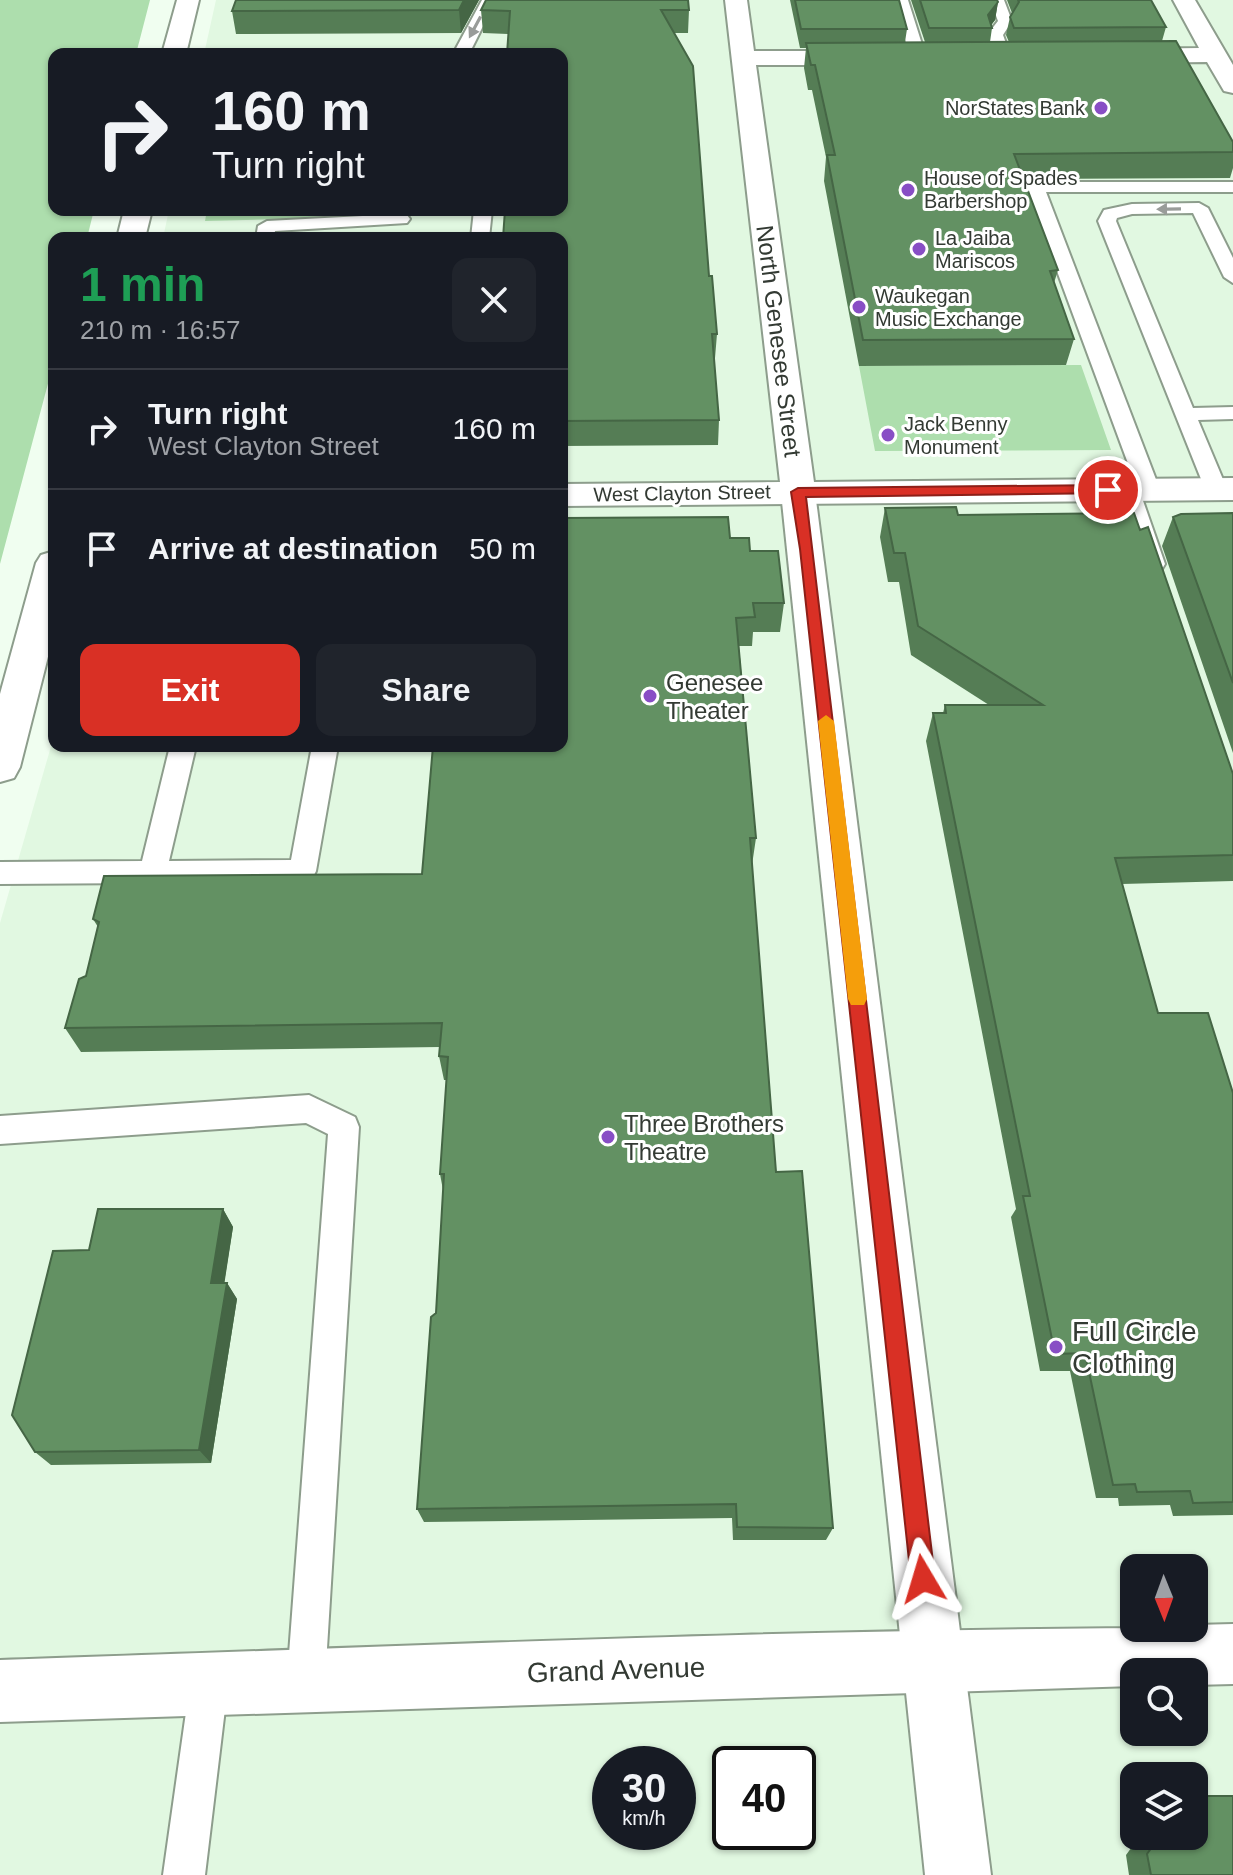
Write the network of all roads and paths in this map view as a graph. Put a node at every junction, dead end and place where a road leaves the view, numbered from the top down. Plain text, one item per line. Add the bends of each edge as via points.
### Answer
1 (188, 0) edge
2 (489, 0) edge
3 (736, 0) edge
4 (901, 0) edge
5 (997, 0) edge
6 (1184, 0) edge
7 (176, 48) edge
8 (464, 48) edge
9 (1215, 55) junction
10 (1034, 56) edge
11 (1096, 56) edge
12 (918, 57) junction
13 (946, 57) edge
14 (975, 57) edge
15 (1003, 57) junction
16 (743, 58) junction
17 (1233, 86) edge
18 (1233, 187) edge
19 (380, 216) edge
20 (266, 232) edge
21 (1233, 277) edge
22 (1233, 413) edge
23 (1184, 414) junction
24 (1224, 489) edge
25 (1139, 490) junction
26 (798, 492) junction
27 (568, 495) edge
28 (1161, 584) edge
29 (48, 586) edge
30 (182, 752) edge
31 (324, 752) edge
32 (0, 767) edge
33 (153, 872) junction
34 (0, 873) edge
35 (0, 1130) edge
36 (1233, 1654) edge
37 (933, 1660) junction
38 (306, 1681) junction
39 (209, 1684) junction
40 (0, 1691) edge
41 (184, 1875) edge
42 (958, 1875) edge

1 - 7 street
2 -> 8 lane
3 - 16 street, North Genesee Street
4 - 12 lane
5 - 15 lane via 1005,21 995,35
6 - 9 street
9 - 11 street
9 - 17 street
10 - 15 street
12 - 13 street
12 - 16 street
14 - 15 street
16 - 26 street, North Genesee Street
18 - 25 lane via 1035,187
19 - 20 lane via 267,226
21 -> 23 lane via 1199,208 1110,214 1107,221
22 - 23 lane
23 - 24 lane
24 - 25 street, West Clayton Street
25 - 26 street, West Clayton Street
25 - 28 lane
26 - 27 street, West Clayton Street
26 - 37 street, North Genesee Street
29 - 32 street
30 - 33 lane
31 - 33 lane via 302,871
33 - 34 lane
35 - 38 lane via 309,1109 344,1127
36 - 37 street, Grand Avenue
37 - 38 street, Grand Avenue
37 - 42 street, North Genesee Street
38 - 39 street, Grand Avenue
39 - 40 street, Grand Avenue
39 - 41 lane

